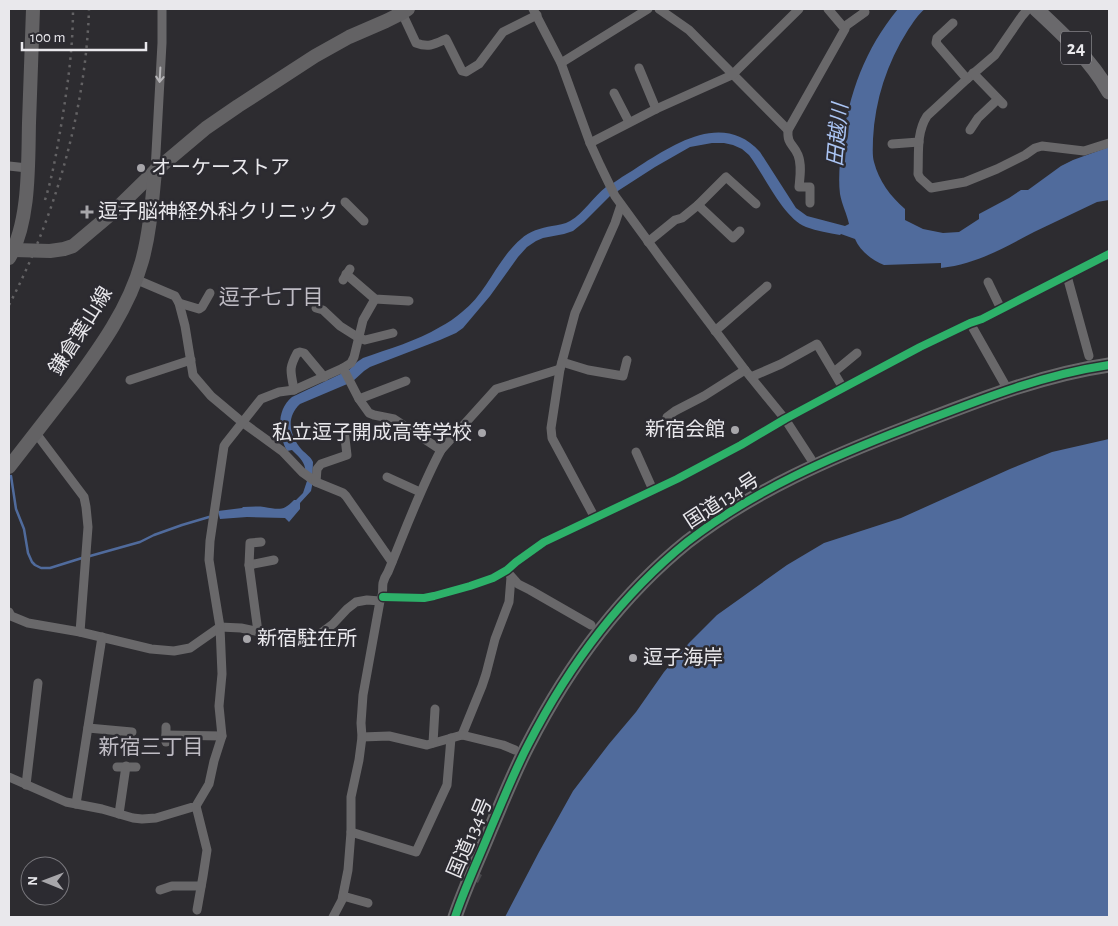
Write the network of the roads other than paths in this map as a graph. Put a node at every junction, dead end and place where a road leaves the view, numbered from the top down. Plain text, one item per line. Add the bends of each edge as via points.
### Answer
1 (33, 9) edge
2 (162, 9) edge
3 (648, 9) edge
4 (660, 9) edge
5 (799, 9) edge
6 (828, 9) edge
7 (1028, 9) edge
8 (1036, 9) edge
9 (405, 11) edge
10 (535, 12) edge
11 (866, 12) dead end
12 (953, 23) dead end
13 (844, 27) junction
14 (561, 63) junction
15 (637, 68) dead end
16 (732, 75) junction
17 (970, 76) junction
18 (1109, 92) edge
19 (614, 93) dead end
20 (656, 108) junction
21 (629, 122) junction
22 (788, 130) junction
23 (970, 130) dead end
24 (919, 142) junction
25 (590, 143) junction
26 (1109, 143) edge
27 (892, 144) dead end
28 (9, 166) edge
29 (27, 168) junction
30 (155, 171) junction
31 (345, 202) dead end
32 (756, 204) dead end
33 (810, 204) dead end
34 (621, 205) junction
35 (698, 205) junction
36 (364, 221) dead end
37 (740, 231) dead end
38 (648, 242) junction
39 (11, 254) edge
40 (1109, 254) edge
41 (346, 274) dead end
42 (1067, 276) junction
43 (136, 279) junction
44 (988, 282) dead end
45 (767, 286) dead end
46 (210, 293) dead end
47 (375, 298) junction
48 (409, 301) dead end
49 (179, 303) junction
50 (316, 308) dead end
51 (1001, 309) junction
52 (970, 323) junction
53 (715, 331) junction
54 (392, 333) dead end
55 (359, 338) junction
56 (857, 353) dead end
57 (1089, 356) dead end
58 (190, 360) junction
59 (627, 360) dead end
60 (561, 365) junction
61 (1109, 365) edge
62 (344, 370) junction
63 (834, 372) junction
64 (748, 374) junction
65 (324, 377) junction
66 (130, 380) dead end
67 (406, 381) dead end
68 (843, 388) junction
69 (294, 390) junction
70 (1008, 390) junction
71 (359, 399) junction
72 (667, 417) dead end
73 (785, 419) junction
74 (242, 422) junction
75 (344, 430) dead end
76 (35, 432) junction
77 (441, 450) junction
78 (636, 452) dead end
79 (812, 458) dead end
80 (9, 466) edge
81 (387, 477) dead end
82 (314, 481) junction
83 (653, 490) junction
84 (420, 492) junction
85 (595, 518) junction
86 (260, 542) dead end
87 (274, 560) dead end
88 (392, 562) junction
89 (249, 565) junction
90 (509, 574) junction
91 (381, 599) junction
92 (9, 612) edge
93 (591, 625) dead end
94 (220, 627) junction
95 (80, 632) junction
96 (258, 632) junction
97 (102, 637) junction
98 (38, 682) dead end
99 (435, 709) dead end
100 (88, 728) junction
101 (132, 732) dead end
102 (166, 735) dead end
103 (462, 735) junction
104 (222, 736) junction
105 (362, 736) junction
106 (451, 738) junction
107 (433, 743) junction
108 (515, 750) dead end
109 (136, 767) dead end
110 (9, 777) edge
111 (26, 785) junction
112 (76, 804) junction
113 (196, 806) junction
114 (119, 814) junction
115 (351, 832) junction
116 (201, 886) junction
117 (160, 890) dead end
118 (343, 896) junction
119 (368, 903) dead end
120 (197, 910) dead end
121 (334, 917) edge
122 (455, 917) edge

1 - 29 main road
2 -> 30 street
3 - 14 street
4 - 16 street via 689,30
5 - 16 street
6 - 13 street
7 - 17 street via 995,54
8 - 18 main road, 24 via 1084,57
9 - 10 street via 416,43 434,45 446,39 462,71 466,72 479,64 503,32
9 - 30 main road via 324,51 238,106
10 - 14 street
11 - 13 street
12 - 17 street via 937,38 936,44
13 - 22 street
14 - 25 street
15 - 20 street
16 - 20 street
16 - 22 street
17 - 23 street via 1000,102 978,118
17 - 24 street via 927,116 922,123
19 - 21 street
20 - 21 street
21 - 25 street
22 - 33 street via 787,140 798,155 800,187 810,187
24 - 26 street via 918,174 930,188 965,182 1042,146 1084,151
24 - 27 street
25 - 34 street
28 - 29 street
29 - 39 main road via 20,231
30 - 39 main road via 73,246 64,250
30 - 43 main road, 鎌倉葉山線 via 147,241
31 - 36 street
32 - 35 street via 726,177
34 - 38 street
34 - 60 street via 575,313
35 - 37 street via 732,238
35 - 38 street
38 - 53 street
40 - 42 street
41 - 47 street
42 - 51 street
42 - 57 street
43 - 49 street via 175,296
43 - 76 main road, 鎌倉葉山線 via 110,332
44 - 51 street
45 - 53 street
46 - 49 street via 199,309
47 - 48 street
47 - 55 street via 363,320
49 - 58 street
50 - 55 street
51 - 52 street
52 - 68 street
52 - 70 street
53 - 64 street
54 - 55 street via 364,340
55 - 62 street via 354,357
56 - 63 street
58 - 66 street
58 - 74 street via 193,375 202,386
59 - 60 street via 623,376
60 - 77 street via 496,389
60 - 85 street via 552,438
61 - 70 highway, 国道134号
62 - 65 street
62 - 71 street
63 - 64 street via 817,344 781,364
63 - 68 street
64 - 72 street
64 - 73 street
65 - 69 street
65 - 69 street via 304,353 297,353 290,369
67 - 71 street
68 - 73 street
69 - 74 street via 261,399
70 - 122 highway, 国道134号 via 866,444 784,481 688,542 640,585 577,661 544,714 513,776
71 - 77 street via 369,413 394,419
73 - 79 street
73 - 83 street
74 - 82 street via 282,451
74 - 94 street via 224,446 210,541 209,560
75 - 82 street via 347,455 321,464
76 - 80 main road, 鎌倉葉山線
76 - 95 street via 84,497 88,527
77 - 84 street
78 - 83 street
81 - 84 street
82 - 88 street via 346,496
83 - 85 street
84 - 88 street
85 - 90 street via 544,542 516,562
86 - 89 street via 250,543
87 - 89 street
88 - 91 street
89 - 96 street
90 - 91 street via 445,594
90 - 93 street via 518,584
90 - 103 street via 509,602
91 - 96 street via 356,602 333,624 308,639
91 - 105 street via 363,695
92 - 95 street via 28,623
94 - 96 street
94 - 97 street via 190,648 174,651
94 - 104 street
95 - 97 street
97 - 100 street
98 - 111 street
99 - 107 street
100 - 101 street
100 - 112 street
102 - 104 street
103 - 106 street
103 - 108 street
104 - 113 street via 209,784
105 - 107 street via 389,736 427,745
105 - 115 street via 351,797
106 - 107 street
106 - 115 street via 447,785 416,852
109 - 114 street via 121,767
110 - 111 street
111 - 112 street
112 - 114 street
113 - 114 street via 156,818
113 - 116 street via 207,850
115 - 118 street
116 - 117 street via 172,886
116 - 120 street
118 - 119 street
118 - 121 street

